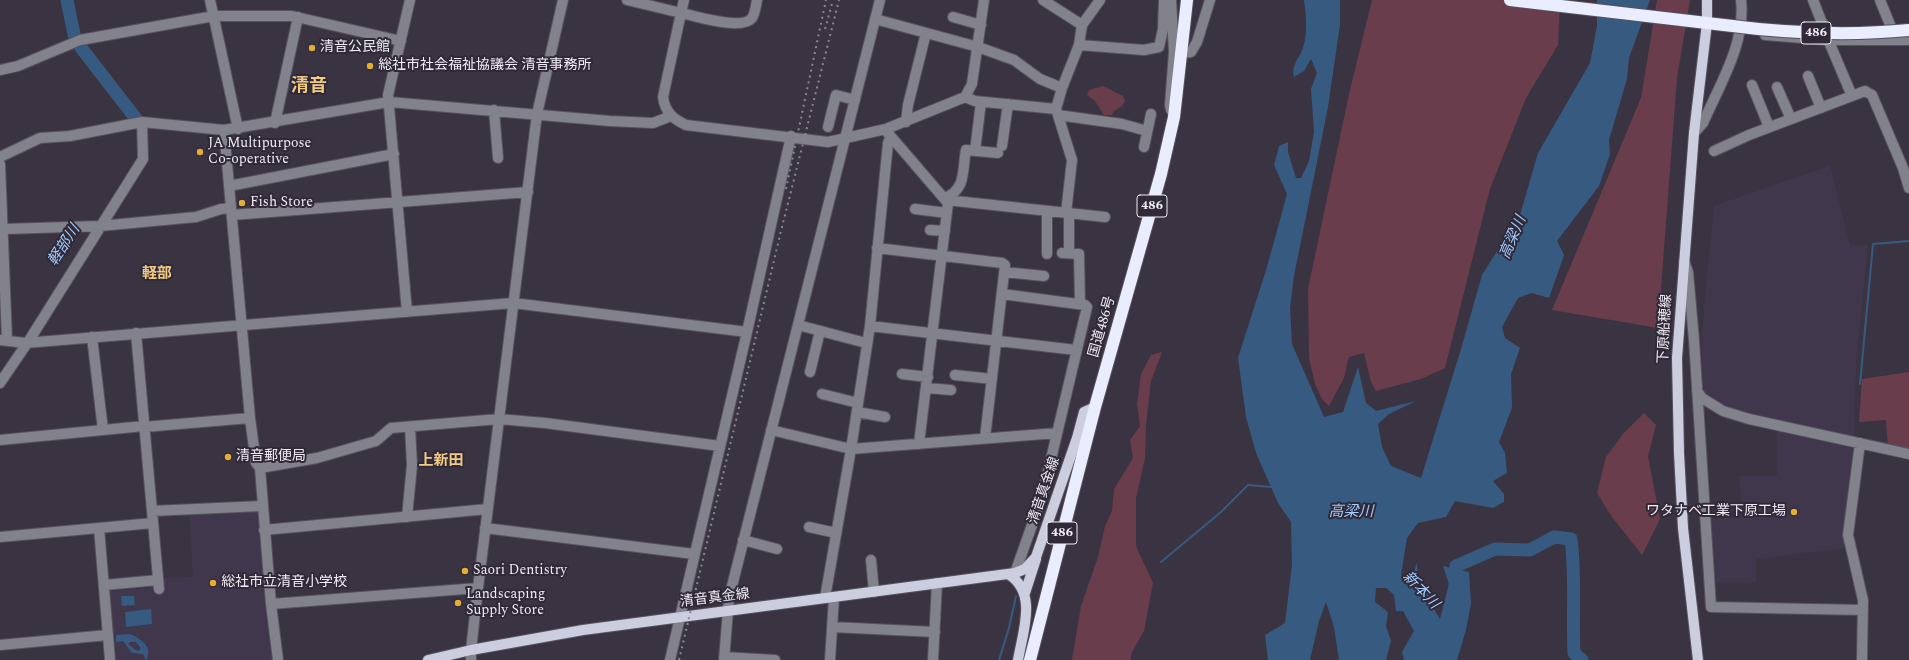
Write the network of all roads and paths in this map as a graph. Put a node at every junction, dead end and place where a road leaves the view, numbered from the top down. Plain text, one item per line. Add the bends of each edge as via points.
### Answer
1 (210, 0) edge
2 (410, 0) edge
3 (563, 0) edge
4 (627, 0) edge
5 (684, 0) edge
6 (757, 0) edge
7 (880, 0) edge
8 (984, 0) edge
9 (1043, 0) edge
10 (1100, 0) edge
11 (1164, 0) edge
12 (1171, 0) edge
13 (1187, 0) edge
14 (1210, 0) edge
15 (1510, 0) edge
16 (1707, 0) edge
17 (1741, 0) edge
18 (1880, 0) edge
19 (1815, 1) edge
20 (681, 13) junction
21 (214, 16) junction
22 (298, 17) junction
23 (953, 17) dead end
24 (875, 19) junction
25 (1701, 22) junction
26 (981, 25) junction
27 (1082, 25) junction
28 (1909, 25) edge
29 (1909, 30) edge
30 (926, 32) junction
31 (1739, 33) junction
32 (1826, 35) junction
33 (1902, 39) edge
34 (401, 41) junction
35 (1079, 45) junction
36 (978, 47) junction
37 (1182, 53) junction
38 (0, 70) edge
39 (1808, 76) dead end
40 (1752, 85) dead end
41 (1777, 87) dead end
42 (1062, 88) junction
43 (1852, 96) junction
44 (965, 97) junction
45 (854, 100) junction
46 (390, 102) junction
47 (981, 102) junction
48 (1008, 104) junction
49 (1821, 108) junction
50 (494, 110) junction
51 (1057, 112) junction
52 (537, 114) junction
53 (1151, 114) dead end
54 (671, 116) junction
55 (1174, 117) junction
56 (1791, 119) junction
57 (142, 122) junction
58 (906, 122) junction
59 (275, 123) junction
60 (828, 127) dead end
61 (1769, 127) junction
62 (238, 129) junction
63 (224, 130) junction
64 (1147, 131) junction
65 (888, 133) junction
66 (1694, 133) junction
67 (791, 136) junction
68 (845, 138) junction
69 (1144, 147) dead end
70 (975, 150) junction
71 (1714, 152) dead end
72 (394, 154) junction
73 (0, 157) edge
74 (498, 158) dead end
75 (0, 164) edge
76 (229, 186) junction
77 (1909, 188) edge
78 (528, 192) junction
79 (946, 199) junction
80 (398, 202) junction
81 (915, 209) dead end
82 (1046, 211) junction
83 (231, 212) junction
84 (947, 213) junction
85 (1068, 213) junction
86 (1105, 217) dead end
87 (99, 226) junction
88 (4, 229) junction
89 (930, 230) dead end
90 (945, 231) junction
91 (877, 248) junction
92 (1047, 254) dead end
93 (942, 256) junction
94 (1684, 261) junction
95 (1004, 272) junction
96 (1044, 276) dead end
97 (1002, 294) junction
98 (513, 303) junction
99 (1080, 304) junction
100 (407, 312) junction
101 (241, 325) junction
102 (798, 325) junction
103 (870, 326) junction
104 (820, 331) junction
105 (747, 332) junction
106 (136, 333) junction
107 (932, 334) junction
108 (92, 337) junction
109 (4, 340) edge
110 (996, 341) junction
111 (25, 343) junction
112 (866, 343) junction
113 (1076, 350) junction
114 (810, 372) dead end
115 (902, 374) dead end
116 (955, 375) dead end
117 (992, 379) junction
118 (0, 383) edge
119 (927, 383) junction
120 (951, 390) dead end
121 (1697, 391) junction
122 (822, 394) dead end
123 (857, 407) junction
124 (1095, 407) junction
125 (885, 416) dead end
126 (250, 418) junction
127 (499, 419) junction
128 (410, 426) junction
129 (144, 427) junction
130 (103, 430) junction
131 (771, 430) junction
132 (1057, 433) junction
133 (985, 438) junction
134 (0, 440) edge
135 (1860, 443) junction
136 (919, 444) junction
137 (720, 446) junction
138 (851, 449) junction
139 (1909, 454) edge
140 (260, 468) junction
141 (262, 506) junction
142 (488, 509) junction
143 (152, 511) junction
144 (407, 517) junction
145 (153, 524) junction
146 (809, 527) dead end
147 (99, 528) junction
148 (486, 528) junction
149 (264, 530) junction
150 (836, 534) junction
151 (0, 538) edge
152 (743, 540) junction
153 (777, 549) dead end
154 (694, 554) junction
155 (1036, 557) junction
156 (871, 560) dead end
157 (1012, 573) junction
158 (937, 583) junction
159 (104, 585) junction
160 (478, 588) junction
161 (874, 592) junction
162 (1025, 593) junction
163 (830, 598) junction
164 (271, 604) junction
165 (1861, 610) junction
166 (728, 612) junction
167 (680, 617) junction
168 (832, 627) junction
169 (935, 632) junction
170 (108, 635) junction
171 (0, 645) edge
172 (471, 655) edge
173 (724, 659) edge
174 (110, 660) edge
175 (278, 660) edge
176 (428, 660) edge
177 (670, 660) edge
178 (774, 660) edge
179 (830, 660) edge
180 (934, 660) edge
181 (1018, 660) edge
182 (1030, 660) edge
183 (1698, 660) edge
184 (1862, 660) edge

1 - 21 street
2 - 34 street
3 - 52 street
4 - 20 street
5 - 20 street
6 - 20 street via 753,18 745,23 734,24
7 - 24 street
8 - 26 street
9 - 27 street
10 - 27 street
11 - 35 street via 1164,29 1159,47 1144,50
12 - 55 street via 1174,52 1170,105
13 - 37 highway, 国道486号 / 486
14 - 37 street via 1197,42 1191,52
15 - 25 highway, 486
16 - 25 main road, 下原船穂線
17 - 31 street
18 - 33 street
19 - 32 street
20 - 54 street via 663,97
21 - 22 street
21 - 38 street via 80,40 18,66
21 - 62 street
22 - 34 street
22 - 59 street
23 - 26 street
24 - 30 street
24 - 45 street
25 - 29 highway, 486, bridge via 1777,31 1837,34
25 - 66 main road, 下原船穂線
26 - 36 street
27 - 35 street
28 - 33 street via 1904,28
30 - 36 street
30 - 58 street
31 - 32 street
31 - 66 street via 1738,43 1703,123
32 - 33 street
32 - 43 street
34 - 46 street via 388,95
35 - 42 street
36 - 42 street via 1014,60 1040,79
36 - 44 street via 971,88
37 - 55 highway, 国道486号 / 486
39 - 49 street
40 - 61 street
41 - 56 street
42 - 51 street
43 - 49 street
43 - 77 street via 1866,91 1872,95
44 - 47 street
44 - 58 street
45 - 60 street via 836,95
45 - 68 street
46 - 50 street
46 - 59 street
46 - 72 street
47 - 48 street
47 - 70 street
48 - 51 street
48 - 70 street via 1000,149
49 - 56 street
50 - 52 street
50 - 74 street
51 - 64 street
51 - 85 street via 1072,160
52 - 54 street via 648,123 656,123
52 - 78 street
53 - 64 street
54 - 67 street via 686,125
55 - 124 highway, 国道486号 / 486 via 1161,174
56 - 61 street
57 - 63 street
57 - 73 street via 70,136 40,138
57 - 87 street via 143,159
58 - 65 street
59 - 62 street
61 - 71 street
62 - 63 street
63 - 76 street
64 - 69 street
65 - 68 street
65 - 79 street
65 - 91 street
66 - 94 main road, 下原船穂線
67 - 68 street via 828,142
67 - 105 street
68 - 102 street
70 - 79 street via 966,150 962,183
72 - 76 street
72 - 80 street
75 - 88 street
76 - 83 street
78 - 80 street
78 - 98 street
79 - 82 street
79 - 84 street
80 - 83 street
80 - 100 street
81 - 84 street
82 - 85 street
82 - 92 street
83 - 87 street via 222,209 196,217
83 - 101 street
84 - 90 street
85 - 86 street
85 - 99 street via 1065,253 1079,254
87 - 88 street
87 - 111 street
88 - 109 street
89 - 90 street
90 - 93 street
91 - 93 street
91 - 103 street
93 - 95 street via 1002,263 1005,265
93 - 107 street
94 - 121 street via 1688,272
94 - 183 main road, 下原船穂線 via 1677,358 1679,453 1683,528
95 - 96 street
95 - 97 street
97 - 99 street
97 - 110 street
98 - 100 street
98 - 105 street
98 - 127 street
99 - 113 street via 1087,307
100 - 101 street
101 - 106 street
101 - 126 street
102 - 104 street
102 - 131 street
103 - 107 street
103 - 112 street
104 - 112 street
104 - 114 street
105 - 137 street
106 - 108 street
106 - 129 street
107 - 110 street
107 - 119 street
108 - 111 street
108 - 130 street
109 - 111 street
110 - 113 street
110 - 117 street
111 - 118 street
112 - 123 street
113 - 132 street
115 - 119 street
116 - 117 street
117 - 133 street
119 - 120 street
119 - 136 street
121 - 135 street via 1702,398 1723,411
121 - 165 street via 1711,607
122 - 123 street
123 - 125 street
123 - 138 street
124 - 155 main road, 清音真金線 via 1084,412
124 - 182 highway, 国道486号 / 486
126 - 129 street
126 - 140 street via 256,463
127 - 128 street
127 - 137 street
127 - 142 street
128 - 140 street via 390,428 376,441 325,456
128 - 144 street via 412,465
129 - 130 street
129 - 143 street
130 - 134 street
131 - 138 street
131 - 152 street
132 - 133 street
132 - 157 street via 1042,497
133 - 136 street
135 - 139 street
135 - 165 street via 1848,535 1862,596
136 - 138 street
137 - 154 street
138 - 150 street
140 - 141 street
141 - 143 street
141 - 149 street
142 - 144 street
142 - 148 street
143 - 145 street
144 - 149 street
145 - 147 street
145 - 159 street via 158,584
146 - 150 street
147 - 151 street
147 - 159 street
148 - 154 street
148 - 160 street
149 - 164 street
150 - 163 street
152 - 153 street
152 - 166 street
154 - 167 street
155 - 157 main road, 清音真金線 via 1025,569
155 - 162 main road
156 - 161 street
157 - 158 main road, 清音真金線
157 - 162 main road via 1022,584
158 - 161 main road, 清音真金線
158 - 169 street
159 - 170 street
160 - 164 street
160 - 172 street
161 - 163 main road, 清音真金線
162 - 181 main road via 1026,613
163 - 166 main road, 清音真金線
163 - 168 street
164 - 175 street
165 - 184 street
166 - 167 main road, 清音真金線
166 - 173 street
167 - 172 main road, 清音真金線 via 584,630
167 - 177 street
168 - 169 street
168 - 179 street
169 - 180 street
170 - 171 street
170 - 174 street
172 - 176 main road, 清音真金線
173 - 178 street

